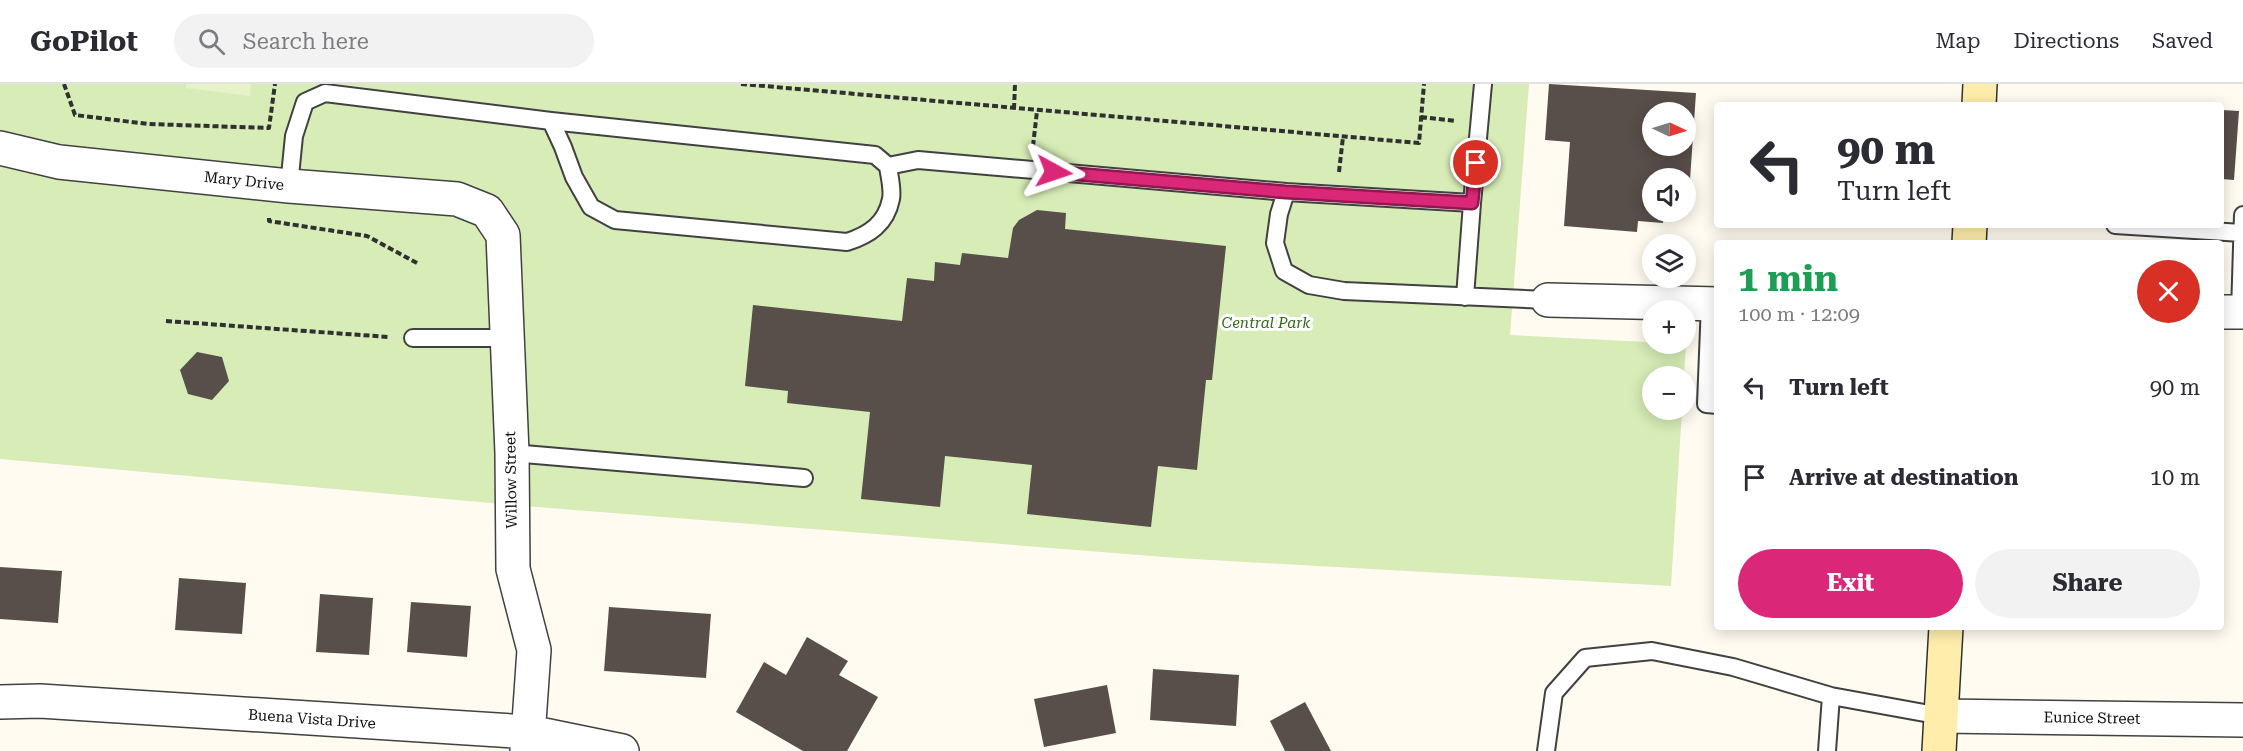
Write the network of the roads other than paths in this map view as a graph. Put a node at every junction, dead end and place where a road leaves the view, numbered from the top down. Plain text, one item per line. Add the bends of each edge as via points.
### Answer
1 (1482, 84) edge
2 (1980, 84) edge
3 (1979, 102) edge
4 (551, 121) junction
5 (0, 148) edge
6 (888, 166) junction
7 (289, 186) junction
8 (1286, 192) junction
9 (1472, 203) junction
10 (487, 212) joint
11 (2243, 215) edge
12 (2162, 228) edge
13 (2241, 233) junction
14 (1465, 297) junction
15 (1548, 300) joint
16 (1714, 303) edge
17 (2235, 312) edge
18 (413, 338) road end
19 (506, 338) junction
20 (1714, 405) edge
21 (512, 453) junction
22 (804, 478) dead end
23 (1946, 630) edge
24 (1831, 696) junction
25 (0, 702) edge
26 (1941, 716) junction
27 (2243, 720) edge
28 (528, 742) edge
29 (622, 751) edge
30 (1546, 751) edge
31 (1827, 751) edge
32 (1939, 751) edge

1 - 9 lane
2 - 3 main road
4 - 6 lane via 875,155
4 - 6 lane via 591,207 615,220 847,242 867,236 881,221 891,198
4 - 7 lane via 325,93 305,102 294,136
5 - 7 street, Mary Drive via 59,162
6 - 8 lane via 918,160
7 - 10 street, Mary Drive via 457,199
8 - 9 lane
8 - 14 lane via 1275,243 1284,271 1309,285 1344,291
9 - 14 lane
10 - 19 street, Willow Street via 503,235
11 - 13 lane
12 - 13 lane
13 - 17 lane
14 - 15 lane
15 - 16 street
16 - 20 lane via 1706,404
18 - 19 lane
19 - 21 street, Willow Street
21 - 22 lane
21 - 28 street, Willow Street via 513,569 534,650
23 - 26 main road
24 - 26 lane
24 - 30 lane via 1733,668 1652,651 1585,658 1554,693
24 - 31 lane
25 - 28 street, Buena Vista Drive via 51,702
26 - 27 street, Eunice Street
26 - 32 main road
28 - 29 street, Buena Vista Drive

